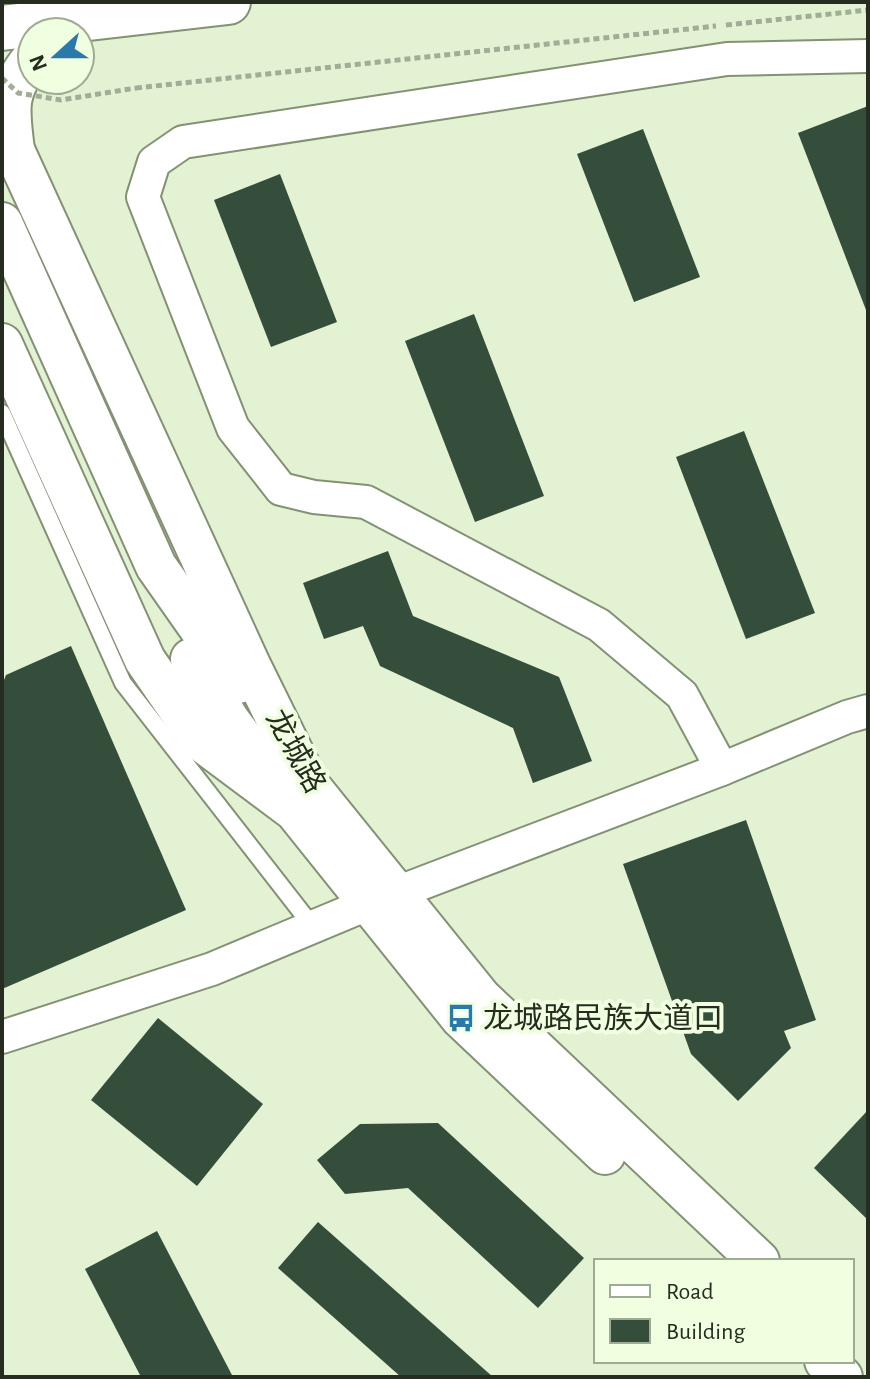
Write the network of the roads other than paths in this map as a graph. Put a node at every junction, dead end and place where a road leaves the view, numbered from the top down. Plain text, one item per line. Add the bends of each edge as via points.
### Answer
1 (228, 2) edge
2 (96, 23) edge
3 (868, 56) edge
4 (16, 83) edge
5 (8, 139) edge
6 (2, 223) edge
7 (2, 254) edge
8 (2, 344) edge
9 (10, 406) edge
10 (150, 569) junction
11 (868, 711) edge
12 (722, 769) junction
13 (302, 798) junction
14 (383, 898) junction
15 (313, 927) junction
16 (2, 1037) edge
17 (717, 1259) edge
18 (757, 1259) edge
19 (827, 1363) edge
20 (842, 1377) edge

1 - 2 main road
3 - 12 street via 727,59 183,142 154,162 143,197 233,428 281,489 366,502 599,625 682,695
4 - 5 street, 龙城路
5 - 13 street, 龙城路 via 250,665
6 - 10 street
7 - 10 street
8 - 9 street, 龙城路
9 - 13 street, 龙城路 via 145,660 200,740
9 - 15 lane via 123,683
10 - 13 street via 190,657 229,720
11 - 12 street
12 - 14 street
13 - 14 street, 龙城路
14 - 15 street
14 - 17 street, 龙城路 via 461,1018
14 - 18 street, 龙城路
15 - 16 street via 212,969
19 - 20 street

